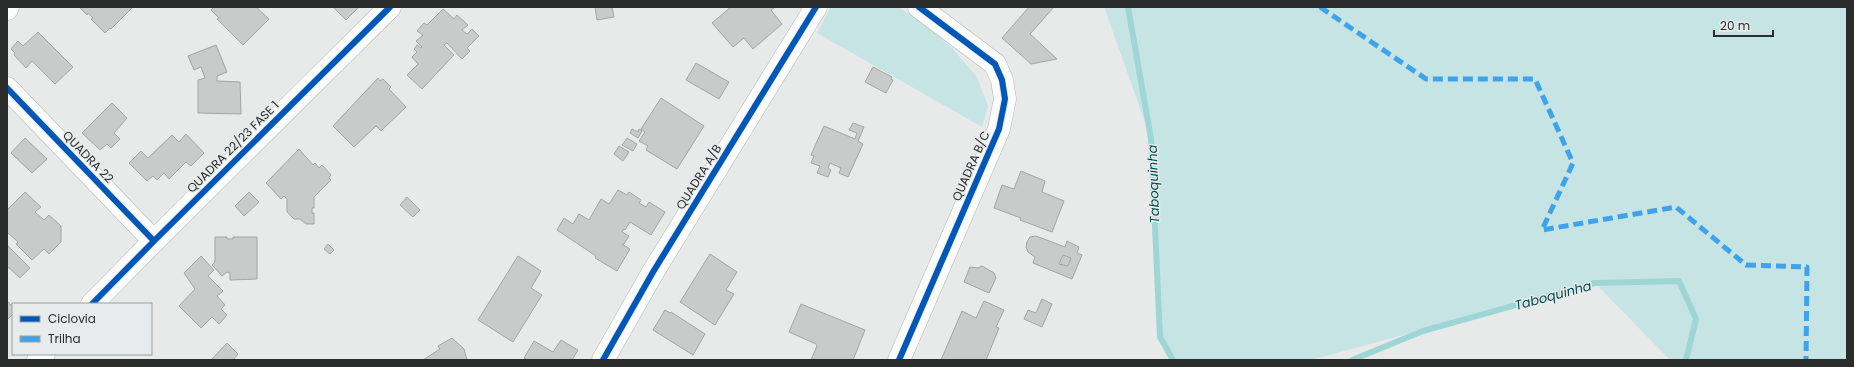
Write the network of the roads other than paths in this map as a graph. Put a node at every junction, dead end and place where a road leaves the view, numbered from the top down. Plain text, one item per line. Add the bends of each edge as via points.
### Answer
1 (390, 7) edge
2 (816, 7) edge
3 (919, 7) edge
4 (7, 88) edge
5 (154, 241) junction
6 (93, 303) edge
7 (603, 360) edge
8 (899, 360) edge

1 - 5 street, QUADRA 22/23 FASE 1
2 - 7 street, QUADRA A/B via 653,272
3 - 8 street, QUADRA B/C via 995,64 1002,80 1005,99 999,129
4 - 5 street, QUADRA 22
5 - 6 street, QUADRA 22/23 FASE 1

